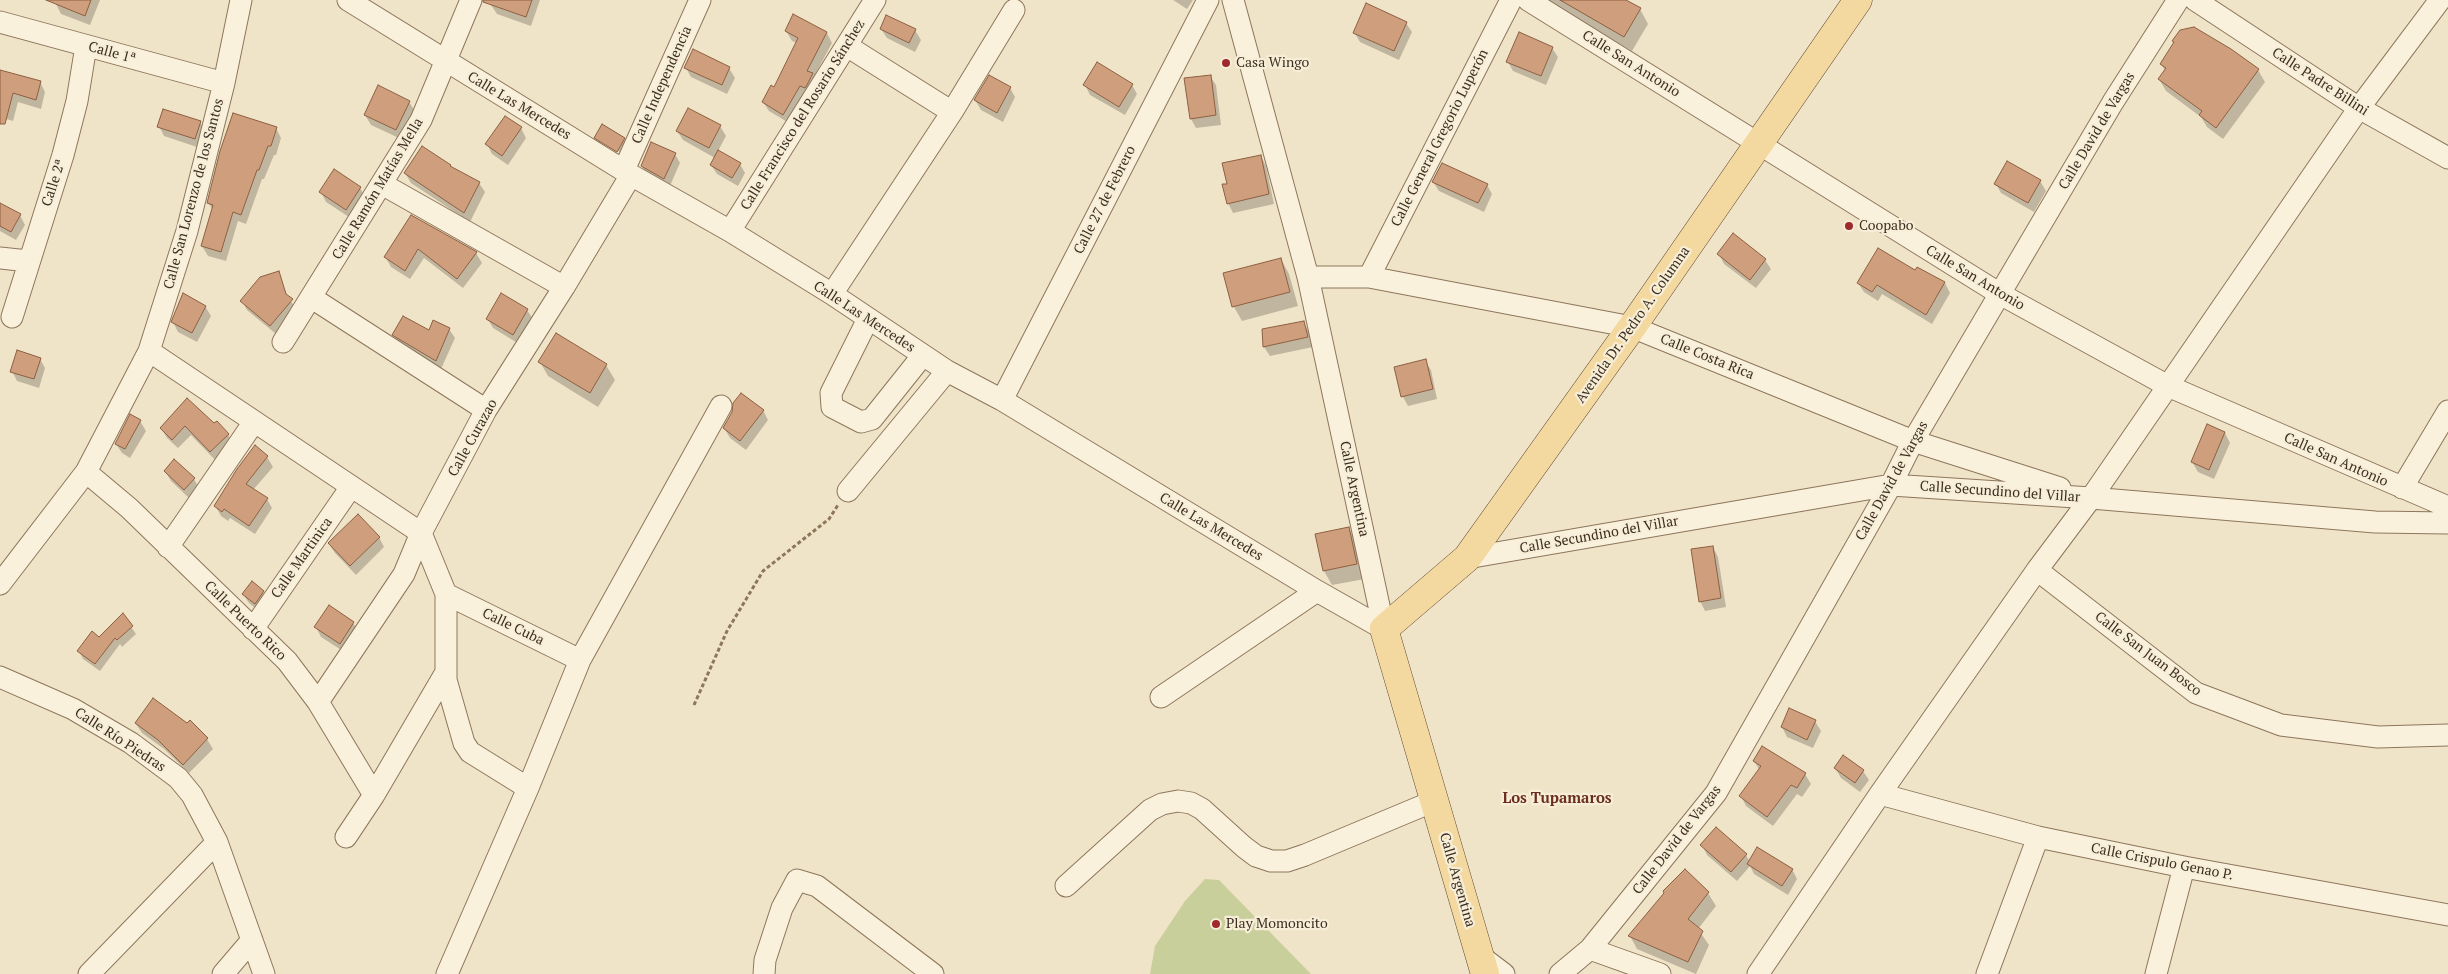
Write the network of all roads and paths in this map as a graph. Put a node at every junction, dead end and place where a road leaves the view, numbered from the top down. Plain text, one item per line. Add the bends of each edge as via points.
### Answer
1 (241, 0) edge
2 (348, 0) edge
3 (471, 0) edge
4 (700, 0) edge
5 (875, 0) edge
6 (1208, 0) edge
7 (1234, 0) edge
8 (1511, 0) edge
9 (1528, 0) edge
10 (1858, 0) edge
11 (2178, 0) edge
12 (2195, 0) edge
13 (2440, 0) edge
14 (1014, 10) dead end
15 (0, 22) edge
16 (86, 46) junction
17 (847, 46) junction
18 (445, 61) junction
19 (224, 83) junction
20 (2359, 108) junction
21 (952, 112) junction
22 (1758, 144) junction
23 (2448, 158) edge
24 (627, 173) junction
25 (382, 184) junction
26 (730, 231) junction
27 (0, 258) edge
28 (28, 261) junction
29 (1308, 277) junction
30 (1369, 277) junction
31 (564, 287) junction
32 (832, 294) junction
33 (2000, 294) junction
34 (312, 298) junction
35 (12, 317) dead end
36 (868, 319) junction
37 (1632, 327) junction
38 (283, 342) dead end
39 (148, 351) junction
40 (923, 355) junction
41 (946, 371) junction
42 (2168, 386) junction
43 (1002, 400) junction
44 (721, 406) dead end
45 (486, 410) junction
46 (2448, 411) edge
47 (254, 422) junction
48 (1913, 441) junction
49 (86, 472) junction
50 (1891, 485) junction
51 (351, 487) junction
52 (2402, 488) junction
53 (848, 491) joint
54 (2091, 498) junction
55 (2448, 507) edge
56 (2448, 523) edge
57 (422, 533) junction
58 (168, 547) junction
59 (1467, 558) junction
60 (2037, 570) junction
61 (0, 584) edge
62 (1316, 591) junction
63 (446, 594) junction
64 (253, 629) junction
65 (1384, 629) junction
66 (580, 660) junction
67 (446, 672) junction
68 (0, 678) edge
69 (1161, 697) dead end
70 (318, 702) junction
71 (694, 705) dead end
72 (2448, 735) edge
73 (528, 788) junction
74 (1880, 794) junction
75 (374, 795) junction
76 (1434, 801) junction
77 (2038, 836) junction
78 (346, 837) dead end
79 (217, 842) junction
80 (2184, 867) junction
81 (1066, 886) dead end
82 (2448, 915) edge
83 (252, 940) junction
84 (1590, 949) junction
85 (1482, 964) edge
86 (89, 974) edge
87 (222, 974) edge
88 (264, 974) edge
89 (447, 974) edge
90 (764, 974) edge
91 (933, 974) edge
92 (1504, 974) edge
93 (1560, 974) edge
94 (1660, 974) edge
95 (1758, 974) edge
96 (1987, 974) edge
97 (2156, 974) edge

1 - 19 street, Calle San Lorenzo de los Santos
2 - 18 street, Calle Las Mercedes
3 - 18 street, Calle Ramón Matías Mella
4 - 24 street, Calle Independencia
5 - 17 street, Calle Francisco del Rosario Sánchez
6 - 43 street, Calle 27 de Febrero
7 - 29 street, Calle Argentina
8 - 30 street, Calle General Gregorio Luperón
9 - 22 street, Calle San Antonio
10 - 22 main road, Avenida Dr. Pedro A. Columna
11 - 33 street, Calle David de Vargas via 2113,102
12 - 20 street, Calle Padre Billini
13 - 20 street
14 - 21 street
15 - 16 street, Calle 1ª
16 - 19 street, Calle 1ª
16 - 28 street, Calle 2ª via 65,146
17 - 21 street
17 - 26 street, Calle Francisco del Rosario Sánchez
18 - 24 street, Calle Las Mercedes
18 - 25 street, Calle Ramón Matías Mella via 421,120
19 - 39 street, Calle San Lorenzo de los Santos via 187,230
20 - 23 street, Calle Padre Billini
20 - 42 street
21 - 32 street
22 - 33 street, Calle San Antonio
22 - 37 main road, Avenida Dr. Pedro A. Columna
24 - 26 street, Calle Las Mercedes
24 - 31 street, Calle Curazao
25 - 31 street
25 - 34 street, Calle Ramón Matías Mella
26 - 32 street, Calle Las Mercedes
27 - 28 street
28 - 35 street, Calle 2ª
29 - 30 street, Calle Costa Rica
29 - 65 street, Calle Argentina
30 - 37 street, Calle Costa Rica
31 - 45 street, Calle Curazao
32 - 36 street, Calle Las Mercedes
33 - 42 street, Calle San Antonio
33 - 48 street, Calle David de Vargas
34 - 38 street, Calle Ramón Matías Mella
34 - 45 street
36 - 40 street, Calle Las Mercedes
36 - 40 street via 831,393 832,407 861,422 872,419
37 - 48 street, Calle Costa Rica
37 - 59 main road, Avenida Dr. Pedro A. Columna
39 - 47 street
39 - 49 street, Calle San Lorenzo de los Santos
40 - 41 street, Calle Las Mercedes
41 - 43 street, Calle Las Mercedes
41 - 53 street
42 - 52 street, Calle San Antonio
42 - 54 street
43 - 62 street, Calle Las Mercedes
44 - 66 street
45 - 57 street, Calle Curazao
46 - 52 street
47 - 51 street
47 - 58 street
48 - 50 street, Calle David de Vargas
48 - 54 street, Calle Costa Rica
49 - 58 street, Calle Puerto Rico
49 - 61 street, Calle San Lorenzo de los Santos
50 - 54 street, Calle Secundino del Villar
50 - 59 street, Calle Secundino del Villar
50 - 84 street, Calle David de Vargas via 1716,793
51 - 57 street
51 - 64 street, Calle Martinica
52 - 55 street, Calle San Antonio
53 - 71 path via 829,519 763,571 727,631
54 - 56 street, Calle Secundino del Villar via 2375,522
54 - 60 street
57 - 63 street
57 - 70 street, Calle Curazao via 404,574
58 - 64 street, Calle Puerto Rico
59 - 65 main road, Avenida Dr. Pedro A. Columna
60 - 72 street, Calle San Juan Bosco via 2196,694 2281,725 2378,737
60 - 74 street
62 - 65 street, Calle Las Mercedes
62 - 69 street
63 - 66 street, Calle Cuba
63 - 67 street
64 - 70 street, Calle Puerto Rico via 287,661
65 - 76 main road, Calle Argentina
66 - 73 street
67 - 73 street via 466,748
67 - 75 street
68 - 79 street, Calle Río Piedras via 73,709 131,743 178,778 192,795
70 - 75 street, Calle Puerto Rico
73 - 89 street
74 - 77 street, Calle Crispulo Genao P.
74 - 95 street
75 - 78 street
76 - 81 street via 1305,855 1272,862 1256,856 1191,803 1162,804 1150,810
76 - 85 main road, Calle Argentina
77 - 80 street, Calle Crispulo Genao P.
77 - 96 street
79 - 83 street, Calle Río Piedras
79 - 86 street
80 - 82 street, Calle Crispulo Genao P.
80 - 97 street
83 - 87 street
83 - 88 street, Calle Río Piedras
84 - 93 street, Calle David de Vargas
84 - 94 street
85 - 92 street
90 - 91 street via 765,960 782,908 797,880 817,886

